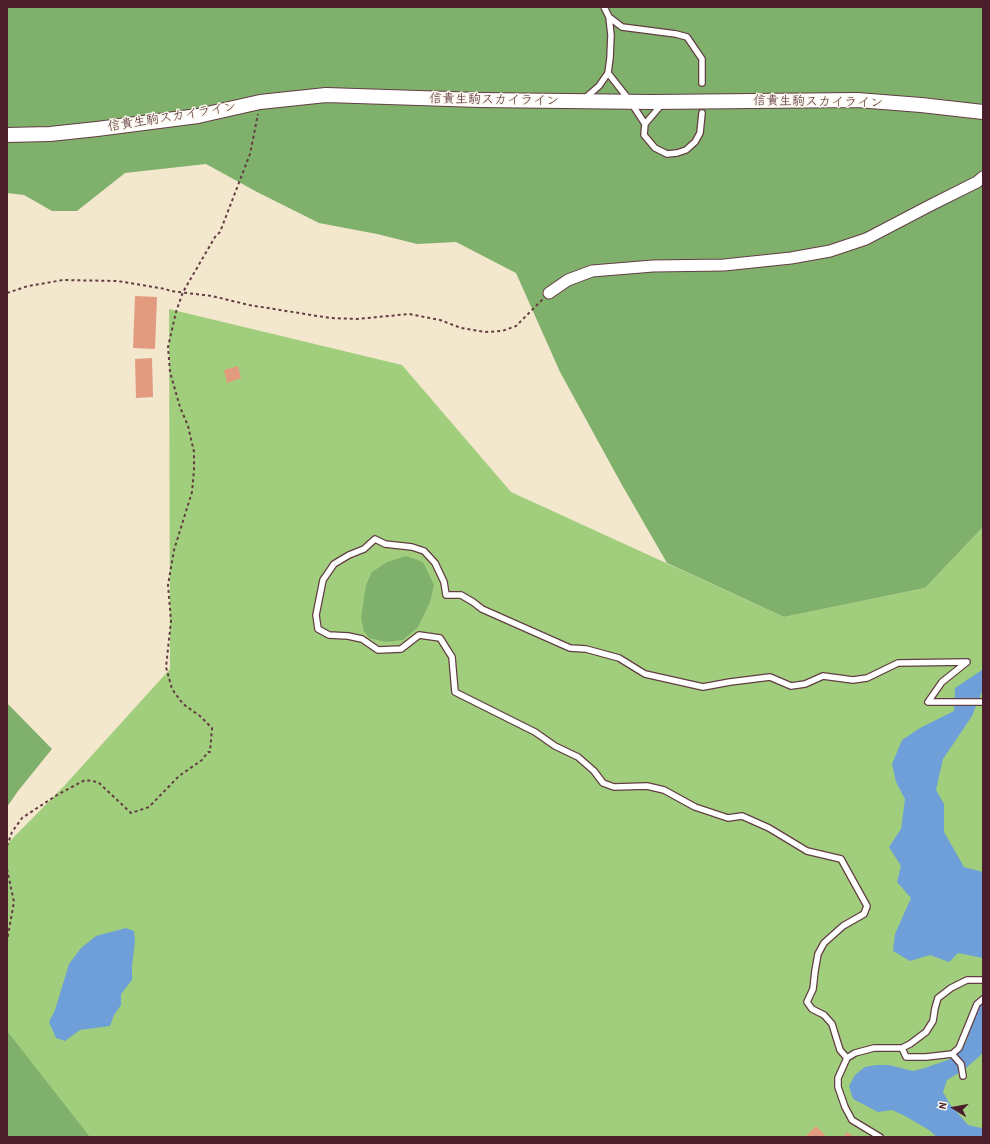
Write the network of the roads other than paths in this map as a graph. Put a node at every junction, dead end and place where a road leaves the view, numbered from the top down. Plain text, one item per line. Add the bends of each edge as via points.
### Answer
1 (604, 7) edge
2 (609, 17) junction
3 (608, 73) junction
4 (702, 83) dead end
5 (580, 101) junction
6 (630, 101) junction
7 (664, 102) junction
8 (983, 112) edge
9 (702, 113) dead end
10 (645, 124) junction
11 (7, 135) edge
12 (983, 176) edge
13 (549, 293) road end
14 (983, 702) edge
15 (983, 980) edge
16 (983, 999) edge
17 (902, 1048) junction
18 (952, 1054) junction
19 (847, 1058) junction
20 (962, 1076) dead end
21 (880, 1137) edge

1 - 2 lane
2 - 3 lane via 611,35
2 - 4 lane via 622,27 687,37 702,59
3 - 5 lane via 599,86
3 - 6 lane
5 - 6 street, 信貴生駒スカイライン
5 - 11 street, 信貴生駒スカイライン via 326,95 260,102 198,116 50,134
6 - 7 street, 信貴生駒スカイライン
6 - 10 lane
7 - 8 street, 信貴生駒スカイライン via 857,100
7 - 10 lane
9 - 10 lane via 698,138 686,150 678,153 667,154 655,148 644,135
12 - 13 street via 977,182 866,239 830,251 724,265 592,270 568,280
14 - 19 lane via 928,702 942,682 967,662 898,662 867,678 853,680 823,676 805,684 791,686 770,677 703,687 645,674 619,658 586,649 570,648 482,609 461,595 446,595 444,582 435,563 424,551 375,540 364,549 334,564 323,580 316,615 318,629 329,635 362,639 378,650 401,649 418,635 440,638 452,657 455,692 536,732 555,746 578,757 603,782 614,787 647,786 664,790 695,807 728,818 742,816 769,828 806,851 841,859 867,906 864,914 843,926 824,943 818,954 813,989 806,1002 832,1024 840,1050
15 - 17 lane via 966,980 938,998 933,1021 926,1032
16 - 18 lane via 977,1004 959,1048
17 - 18 lane via 906,1057
17 - 19 lane via 874,1048
18 - 20 lane via 961,1064
19 - 21 lane via 838,1078 838,1087 845,1107 852,1120

